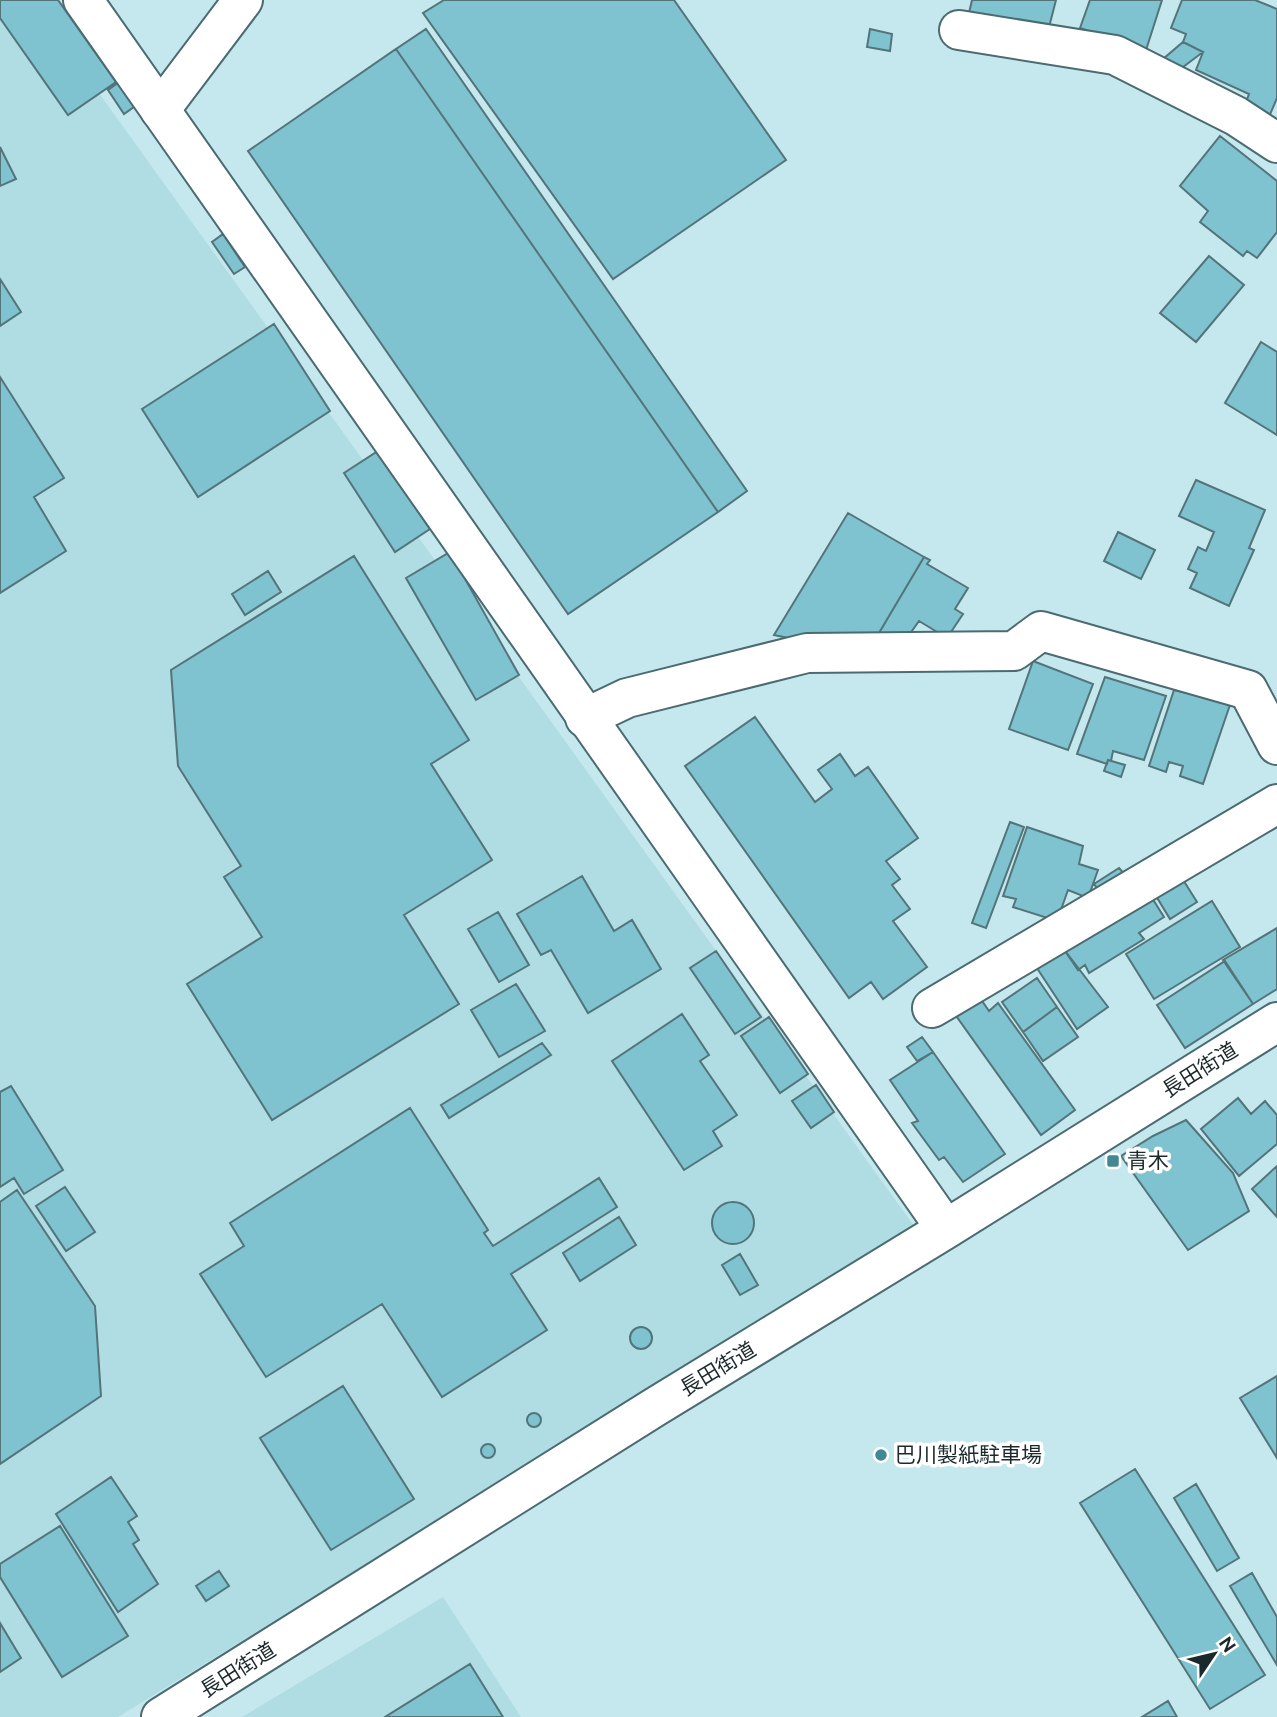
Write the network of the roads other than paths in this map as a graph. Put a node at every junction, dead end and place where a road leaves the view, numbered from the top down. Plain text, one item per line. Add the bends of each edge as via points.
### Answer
1 (83, 0) edge
2 (243, 0) edge
3 (959, 30) dead end
4 (160, 110) junction
5 (1277, 143) edge
6 (585, 718) junction
7 (1277, 745) edge
8 (1277, 804) edge
9 (932, 1008) dead end
10 (1277, 1022) edge
11 (946, 1229) junction
12 (161, 1717) edge

1 - 4 street
2 - 4 street
3 - 5 street via 1115,55 1236,116
4 - 6 street
6 - 7 street via 627,698 807,653 1014,651 1041,631 1248,690
6 - 11 street
8 - 9 street
10 - 11 street, 長田街道
11 - 12 street, 長田街道

